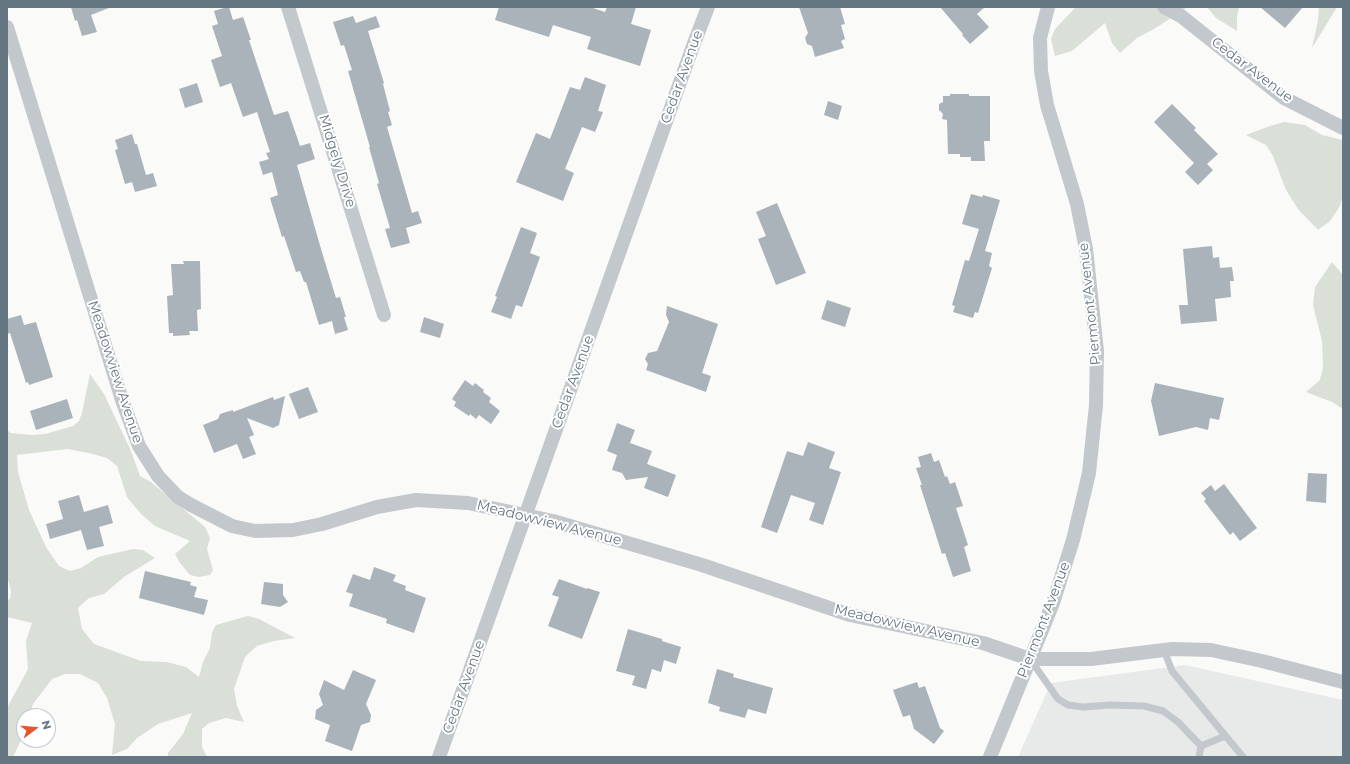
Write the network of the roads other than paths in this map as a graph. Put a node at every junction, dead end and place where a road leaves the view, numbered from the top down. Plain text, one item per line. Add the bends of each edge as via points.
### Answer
1 (288, 7) edge
2 (708, 7) edge
3 (1048, 7) edge
4 (1164, 7) edge
5 (7, 27) edge
6 (1343, 128) edge
7 (384, 315) dead end
8 (525, 515) junction
9 (1164, 650) junction
10 (1030, 659) junction
11 (1343, 682) edge
12 (1226, 736) junction
13 (1201, 746) junction
14 (439, 757) edge
15 (990, 757) edge
16 (1198, 757) edge
17 (1243, 757) edge

1 - 7 street, Midgely Drive
2 - 8 street, Cedar Avenue
3 - 10 street, Piermont Avenue via 1040,38 1041,71 1047,105 1077,204 1086,250 1097,351 1096,405 1089,473 1073,540 1053,603
4 - 6 street, Cedar Avenue via 1182,16 1284,98
5 - 8 street, Meadowview Avenue via 122,400 139,446 158,476 178,497 232,526 255,531 293,530 377,507 416,500 468,503
8 - 10 street, Meadowview Avenue via 702,564 850,615 983,643
8 - 14 street, Cedar Avenue
9 - 10 street, Meadowview Avenue via 1091,659
9 - 11 street, Meadowview Avenue via 1211,650
9 - 12 lane via 1172,671
10 - 13 lane via 1058,699 1068,705 1144,706 1163,712 1182,726
10 - 15 street, Piermont Avenue
12 - 13 lane
12 - 17 lane
13 - 16 lane

